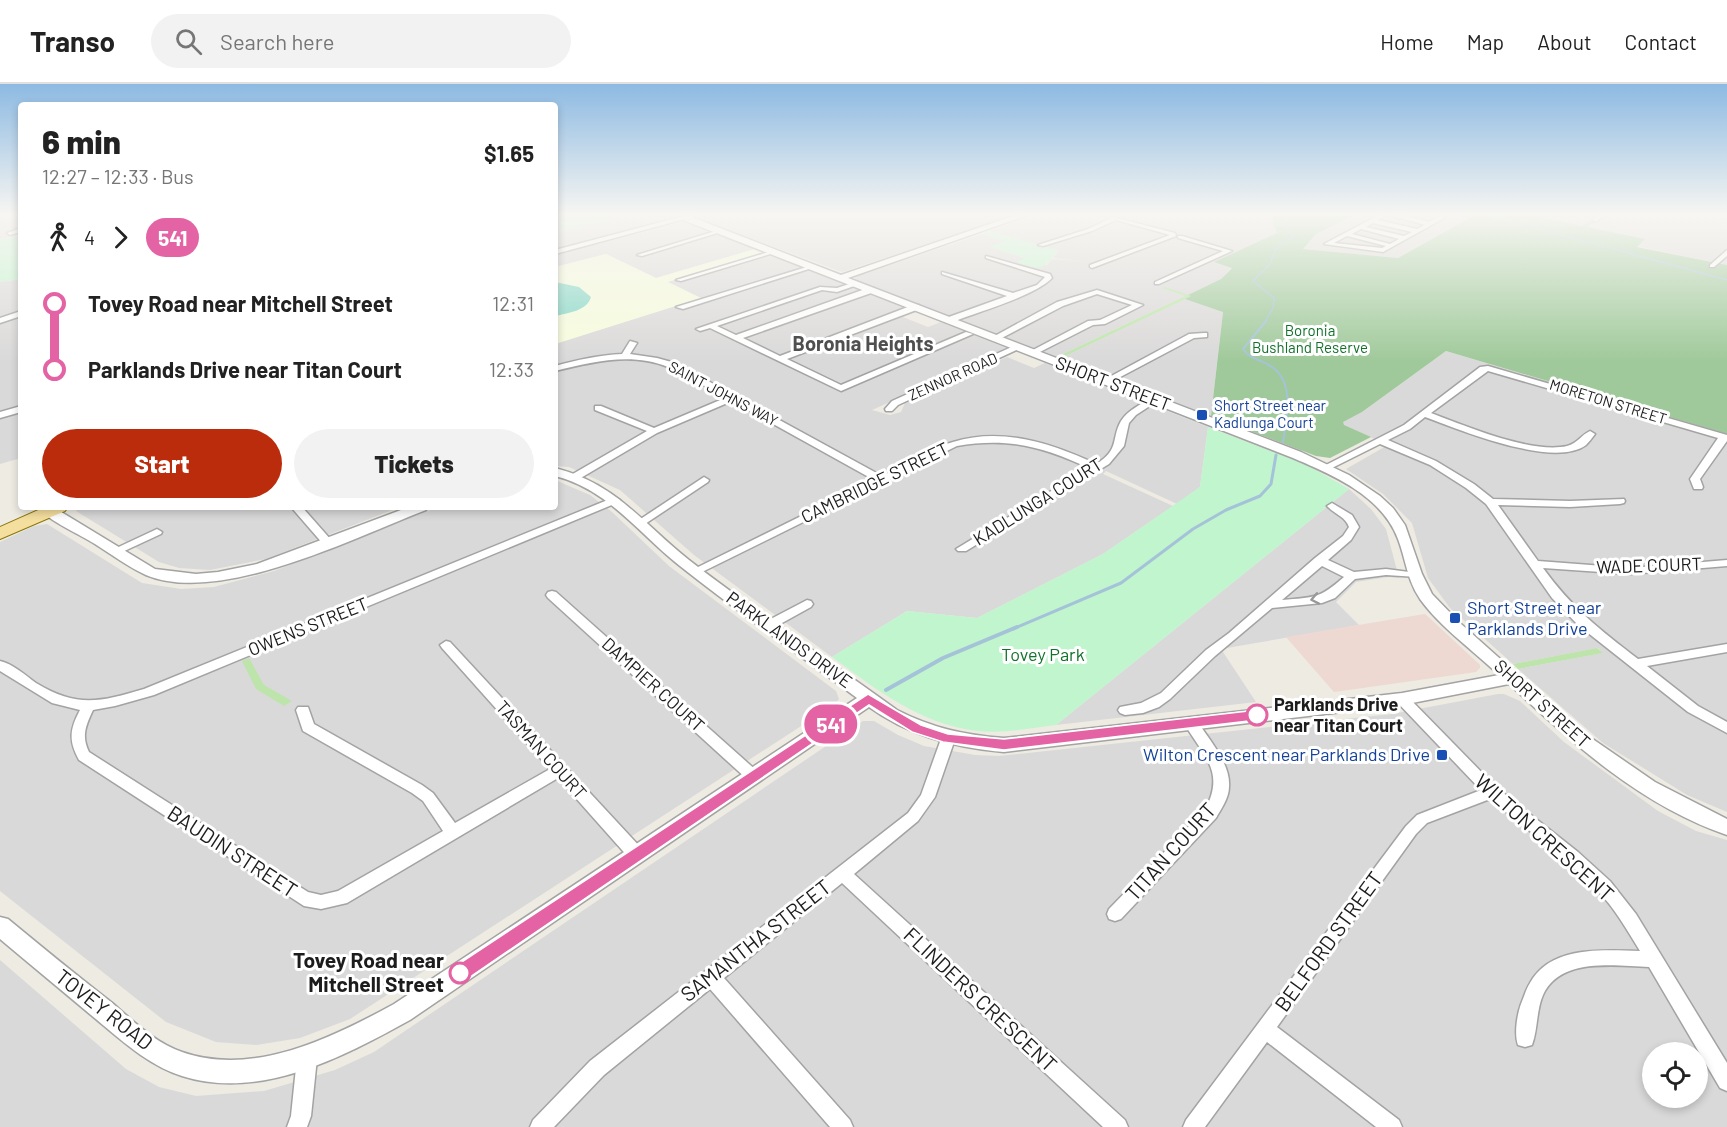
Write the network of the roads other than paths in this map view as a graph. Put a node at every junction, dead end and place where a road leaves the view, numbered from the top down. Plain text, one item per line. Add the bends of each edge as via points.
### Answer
1 (731, 265) edge
2 (806, 265) edge
3 (879, 265) edge
4 (1014, 265) edge
5 (1200, 265) edge
6 (812, 267) junction
7 (944, 273) dead end
8 (840, 278) junction
9 (679, 280) dead end
10 (1147, 281) dead end
11 (855, 284) junction
12 (1086, 288) dead end
13 (871, 290) junction
14 (1097, 292) junction
15 (1015, 296) junction
16 (1139, 305) junction
17 (680, 307) dead end
18 (916, 307) junction
19 (1150, 309) dead end
20 (18, 314) edge
21 (949, 320) junction
22 (0, 321) edge
23 (711, 326) junction
24 (700, 329) dead end
25 (969, 334) dead end
26 (1204, 335) dead end
27 (736, 338) junction
28 (994, 338) junction
29 (633, 343) dead end
30 (1019, 347) junction
31 (1034, 353) junction
32 (625, 356) junction
33 (780, 359) junction
34 (558, 368) edge
35 (1106, 381) junction
36 (732, 399) junction
37 (1155, 400) junction
38 (598, 408) dead end
39 (889, 409) dead end
40 (18, 410) edge
41 (1425, 414) junction
42 (0, 415) edge
43 (654, 431) junction
44 (1590, 434) dead end
45 (1725, 437) edge
46 (1381, 441) junction
47 (1327, 467) junction
48 (1096, 468) junction
49 (558, 473) edge
50 (574, 477) junction
51 (880, 479) junction
52 (704, 480) dead end
53 (1698, 487) dead end
54 (615, 500) junction
55 (1620, 501) dead end
56 (1490, 502) junction
57 (1332, 506) dead end
58 (44, 510) edge
59 (45, 510) edge
60 (52, 510) edge
61 (299, 510) edge
62 (413, 510) edge
63 (641, 522) junction
64 (0, 526) edge
65 (157, 532) dead end
66 (0, 534) edge
67 (328, 543) junction
68 (962, 549) dead end
69 (117, 551) junction
70 (1319, 560) junction
71 (1727, 563) edge
72 (1534, 564) junction
73 (696, 572) junction
74 (1413, 575) junction
75 (1352, 576) junction
76 (552, 595) dead end
77 (807, 604) dead end
78 (1269, 605) junction
79 (769, 625) junction
80 (446, 645) dead end
81 (1727, 648) edge
82 (1635, 664) junction
83 (0, 665) edge
84 (1512, 678) junction
85 (868, 699) junction
86 (1402, 699) junction
87 (89, 705) junction
88 (303, 710) dead end
89 (1125, 710) dead end
90 (1191, 723) junction
91 (1727, 728) edge
92 (948, 739) junction
93 (559, 770) junction
94 (753, 776) junction
95 (1492, 792) junction
96 (1727, 827) edge
97 (453, 832) junction
98 (636, 854) junction
99 (842, 873) junction
100 (1115, 915) dead end
101 (0, 926) edge
102 (1654, 959) junction
103 (711, 977) junction
104 (1265, 1029) junction
105 (1525, 1038) dead end
106 (307, 1058) junction
107 (1727, 1082) edge
108 (297, 1127) edge
109 (540, 1127) edge
110 (843, 1127) edge
111 (1118, 1127) edge
112 (1193, 1127) edge
113 (1392, 1127) edge

1 - 9 street
2 - 6 street, SHORT STREET
3 - 8 street
4 - 15 street via 1049,278
5 - 10 street via 1156,285
6 - 8 street, SHORT STREET
6 - 17 street
7 - 15 street
8 - 11 street, SHORT STREET
11 - 13 street, SHORT STREET
11 - 23 street via 837,290 822,288
12 - 14 street
13 - 18 street, SHORT STREET
13 - 27 street
14 - 16 street
14 - 28 street via 1073,299
15 - 21 street
16 - 19 street
16 - 31 street via 1091,323
18 - 21 street, SHORT STREET
18 - 33 street
20 - 22 street
21 - 28 street, SHORT STREET
23 - 24 street
23 - 27 street
25 - 33 street via 840,388
26 - 35 street via 1192,336
27 - 33 street
28 - 30 street, SHORT STREET
29 - 32 street
30 - 31 street, SHORT STREET
30 - 39 street, ZENNOR ROAD
31 - 35 street, SHORT STREET
32 - 34 street, SAINT JOHNS WAY
32 - 36 street, SAINT JOHNS WAY via 672,365
35 - 37 street, SHORT STREET
36 - 43 street
36 - 51 street, SAINT JOHNS WAY
37 - 47 street, SHORT STREET
37 - 48 street, KADLUNGA COURT via 1125,422 1119,446
38 - 43 street
40 - 42 street
41 - 44 street via 1530,447 1570,448 1582,444
41 - 45 street, MORETON STREET via 1488,368
41 - 46 street
43 - 50 street
45 - 53 street via 1695,479
46 - 47 street
46 - 56 street via 1447,471
47 - 74 street, SHORT STREET via 1371,495 1395,521 1405,538
48 - 51 street, CAMBRIDGE STREET via 1054,448 992,438 954,444
48 - 68 street, KADLUNGA COURT
49 - 50 street, PARKLANDS DRIVE
50 - 54 street, PARKLANDS DRIVE
51 - 73 street, CAMBRIDGE STREET
52 - 63 street
54 - 63 street, PARKLANDS DRIVE
54 - 87 street, OWENS STREET via 149,692
55 - 56 street
56 - 72 street
57 - 70 street via 1347,515 1354,527 1347,538
58 - 64 main road
59 - 66 main road
60 - 69 street
61 - 67 street
62 - 67 street
63 - 73 street, PARKLANDS DRIVE
65 - 69 street
67 - 69 street via 247,572 194,579 151,572
70 - 75 street
70 - 78 street
71 - 72 street, WADE COURT via 1630,570
72 - 82 street via 1569,609
73 - 79 street, PARKLANDS DRIVE
74 - 75 street via 1386,572
74 - 84 street, SHORT STREET via 1444,617
75 -> 78 street via 1331,595 1318,600
76 - 94 street, DAMPIER COURT
77 - 79 street
78 - 89 street via 1215,647 1153,704
79 - 85 street, PARKLANDS DRIVE
80 - 93 street, TASMAN COURT
81 - 82 street
82 - 91 street via 1693,709
83 - 87 street, OWENS STREET via 55,700
84 - 86 street, PARKLANDS DRIVE
84 - 96 street, SHORT STREET via 1596,752 1679,805
85 - 92 street, PARKLANDS DRIVE via 916,728
85 - 94 street, TOVEY ROAD
86 - 90 street, PARKLANDS DRIVE
86 - 95 street, WILTON CRESCENT
87 - 97 street, BAUDIN STREET via 76,743 84,756 304,899 321,902 341,898
88 - 97 street via 308,727 428,797
90 - 92 street, PARKLANDS DRIVE via 1004,744
90 - 100 street, TITAN COURT via 1218,769 1222,785 1219,799 1211,814
92 - 99 street, SAMANTHA STREET via 928,797 913,817
93 - 97 street, BAUDIN STREET
93 - 98 street, TASMAN COURT
94 - 98 street, TOVEY ROAD
95 - 102 street, WILTON CRESCENT via 1604,886
95 - 104 street, BELFORD STREET via 1422,819 1411,830
98 - 106 street, TOVEY ROAD via 402,1012 356,1038
99 - 103 street, SAMANTHA STREET
99 - 111 street, FLINDERS CRESCENT
101 - 106 street, TOVEY ROAD via 148,1047 183,1065 221,1071
102 - 105 street via 1580,959 1556,966 1537,984 1527,1011
102 - 107 street, WILTON CRESCENT
103 - 109 street, SAMANTHA STREET via 597,1068
103 - 110 street
104 - 112 street, BELFORD STREET
104 - 113 street
106 - 108 street

